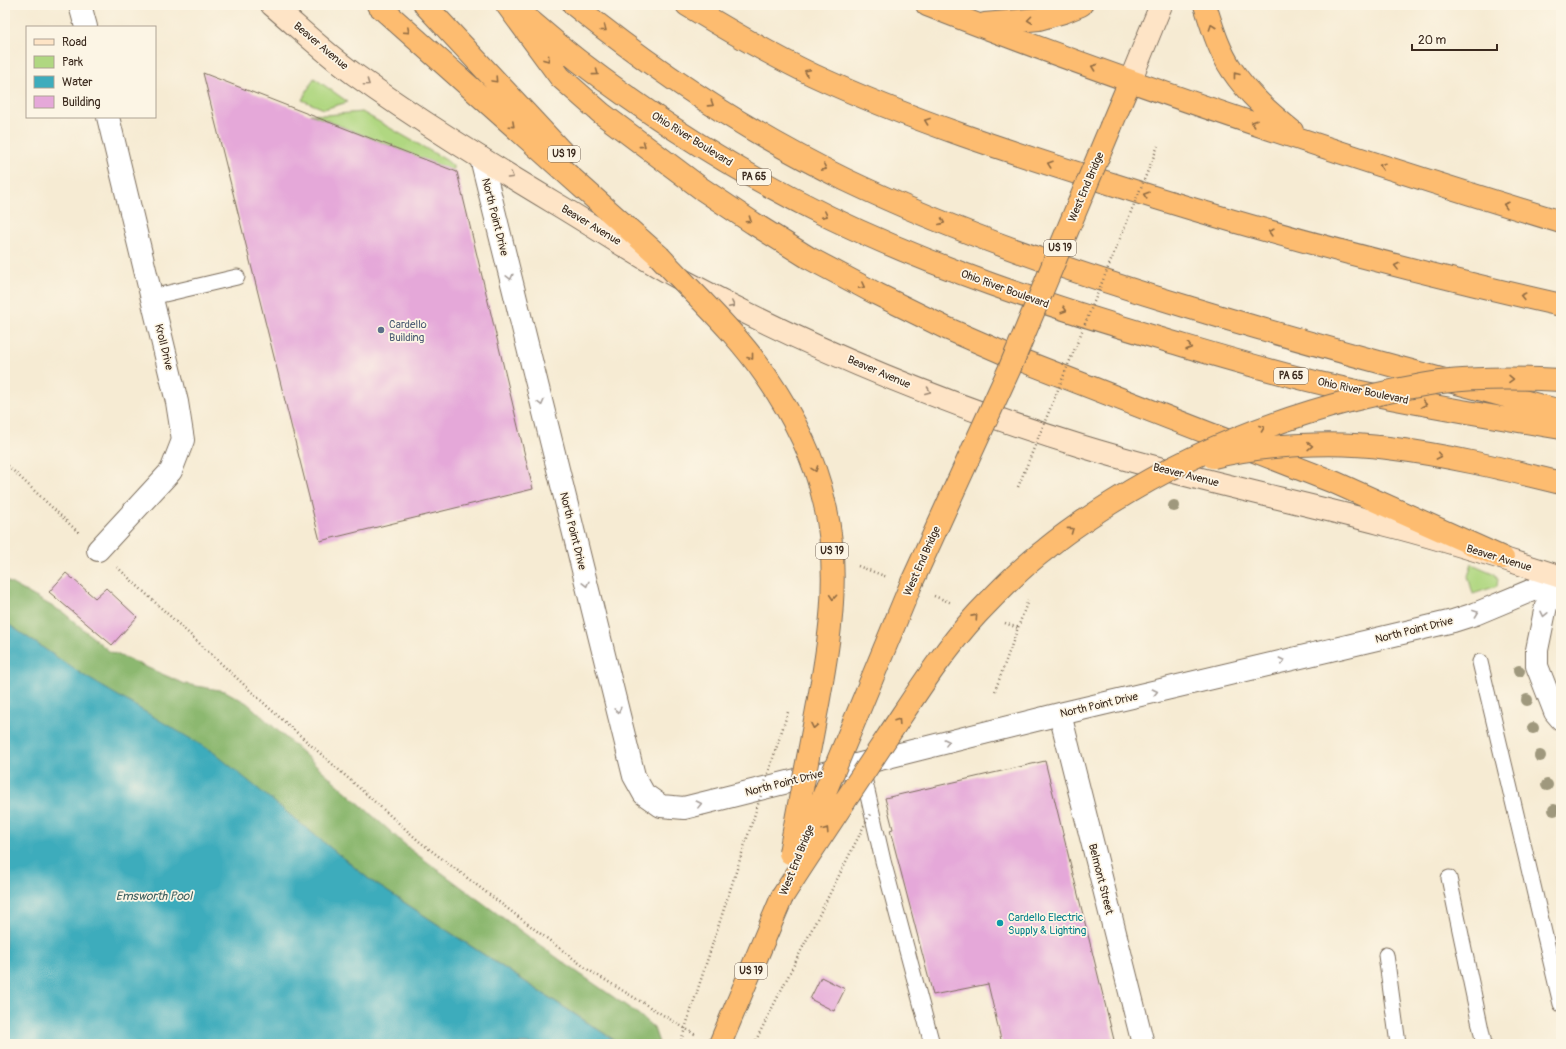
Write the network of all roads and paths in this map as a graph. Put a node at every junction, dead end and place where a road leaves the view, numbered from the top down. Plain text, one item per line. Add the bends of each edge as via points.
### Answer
1 (80, 5) edge
2 (272, 5) edge
3 (378, 5) edge
4 (425, 5) edge
5 (507, 5) edge
6 (511, 5) edge
7 (574, 5) edge
8 (686, 5) edge
9 (928, 5) edge
10 (1081, 5) edge
11 (1161, 5) edge
12 (1205, 5) edge
13 (978, 25) junction
14 (86, 26) edge
15 (1130, 81) junction
16 (108, 118) edge
17 (1304, 140) junction
18 (1158, 146) dead end
19 (481, 158) junction
20 (1561, 222) edge
21 (659, 256) junction
22 (237, 276) dead end
23 (152, 297) junction
24 (1561, 305) edge
25 (1561, 380) edge
26 (1561, 411) edge
27 (1561, 428) edge
28 (5, 463) edge
29 (1175, 466) junction
30 (1561, 483) edge
31 (1018, 487) dead end
32 (98, 550) junction
33 (1503, 558) junction
34 (1561, 578) edge
35 (1024, 596) dead end
36 (1480, 662) dead end
37 (995, 691) dead end
38 (788, 712) dead end
39 (1060, 714) junction
40 (1561, 719) edge
41 (861, 764) junction
42 (874, 805) dead end
43 (1448, 878) dead end
44 (782, 897) junction
45 (1386, 955) dead end
46 (1561, 1004) edge
47 (698, 1036) dead end
48 (680, 1044) edge
49 (720, 1044) edge
50 (754, 1044) edge
51 (932, 1044) edge
52 (1143, 1044) edge
53 (1398, 1044) edge
54 (1484, 1044) edge

1 - 14 street
2 -> 19 main road, Beaver Avenue via 351,71
3 -> 21 highway
4 -> 21 highway, US 19
5 -> 33 highway via 560,77 601,113 702,189 809,258 911,311 1008,355 1336,483
6 -> 27 highway, Ohio River Boulevard / PA 65 via 579,61 701,145 828,216 959,273 1094,320 1257,367 1332,386
7 -> 26 highway via 662,72 722,111 784,148 909,209 1041,260 1129,290 1264,330
24 -> 8 highway via 1353,255 1202,213 977,139 813,75 746,41
9 - 13 highway
10 -> 13 highway via 1039,19
11 - 15 main road
17 -> 12 highway via 1249,93 1231,70
15 -> 13 highway
17 -> 15 highway
15 - 44 highway, West End Bridge / US 19, bridge via 1009,370 912,582
16 - 23 street, Kroll Drive
20 -> 17 highway
18 - 31 path, bridge
19 -> 33 main road, Beaver Avenue via 686,282 789,333 886,375 1084,447 1387,525
19 -> 41 street, North Point Drive via 634,776 644,794 661,806 684,808
21 -> 44 highway, US 19, bridge via 739,342 766,376 787,410 816,472 830,533 833,590 831,625
22 - 23 lane
23 - 32 street, Kroll Drive via 177,402 183,440 171,471
29 -> 25 highway, bridge via 1226,442 1276,423 1384,392 1442,382 1491,378
28 - 32 path
29 -> 30 highway, bridge via 1261,449 1344,445 1430,454
44 -> 29 highway, bridge via 921,686 976,615 1046,548 1128,492
32 - 47 path via 268,707 420,842 587,970
33 - 34 main road, Beaver Avenue
39 -> 34 street, North Point Drive via 1453,621
34 -> 40 street via 1546,606 1537,650 1537,666 1555,712
35 - 37 path via 1029,600
36 - 46 lane
38 - 48 path, bridge
41 -> 39 street, North Point Drive
39 - 52 street, Belmont Street
41 - 51 lane via 883,861
42 - 50 path, bridge
43 - 54 lane
44 - 49 highway, West End Bridge / US 19
45 - 53 lane

